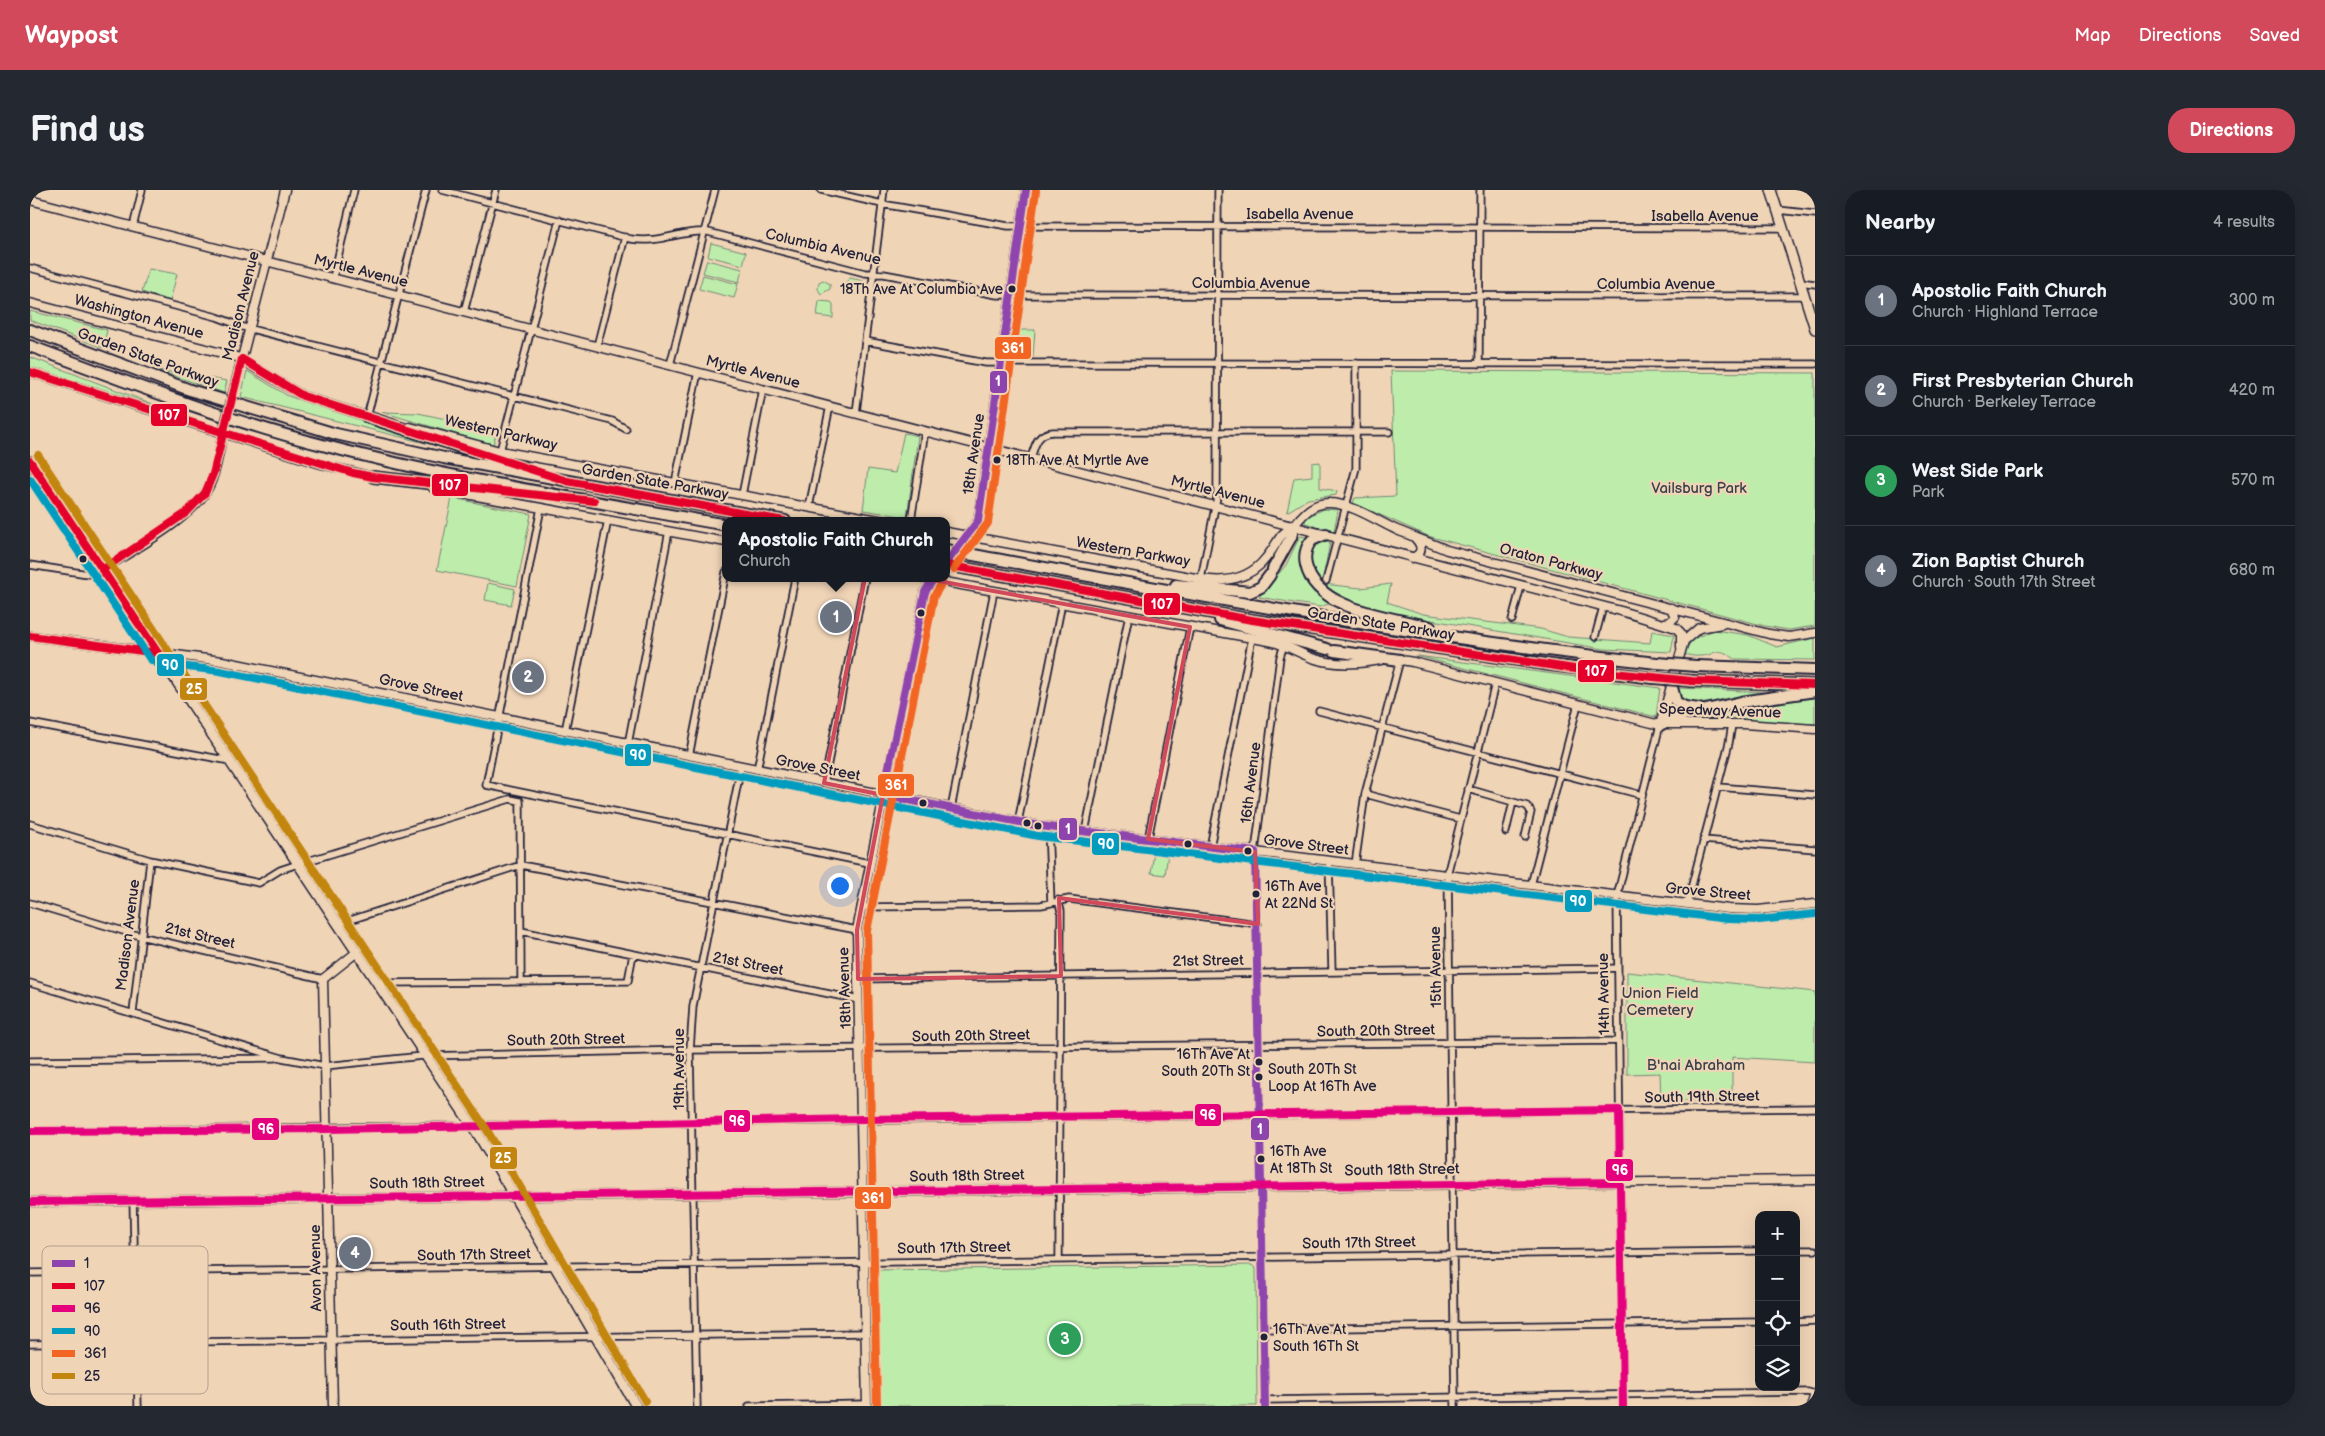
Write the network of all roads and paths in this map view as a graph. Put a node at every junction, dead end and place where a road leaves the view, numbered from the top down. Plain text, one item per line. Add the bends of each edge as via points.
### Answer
1 (142, 190) edge
2 (285, 190) edge
3 (354, 190) edge
4 (426, 190) edge
5 (442, 190) edge
6 (496, 190) edge
7 (715, 190) edge
8 (821, 190) edge
9 (884, 190) edge
10 (1026, 190) edge
11 (1218, 190) edge
12 (1480, 190) edge
13 (1771, 190) edge
14 (30, 200) edge
15 (493, 203) junction
16 (882, 204) junction
17 (1778, 210) junction
18 (1815, 214) edge
19 (559, 220) junction
20 (133, 226) junction
21 (1020, 226) junction
22 (1218, 227) junction
23 (1480, 228) junction
24 (1783, 228) junction
25 (704, 232) junction
26 (625, 237) junction
27 (267, 261) junction
28 (30, 268) edge
29 (874, 273) junction
30 (333, 278) junction
31 (1800, 282) junction
32 (1815, 284) edge
33 (399, 295) junction
34 (1010, 295) junction
35 (1217, 295) junction
36 (1480, 296) junction
37 (1805, 296) junction
38 (30, 303) edge
39 (464, 312) junction
40 (249, 328) junction
41 (531, 329) junction
42 (1815, 329) edge
43 (30, 330) edge
44 (865, 341) junction
45 (30, 346) edge
46 (597, 346) junction
47 (242, 358) junction
48 (381, 362) junction
49 (1001, 363) junction
50 (1356, 363) junction
51 (1217, 364) junction
52 (1479, 364) junction
53 (1815, 364) edge
54 (670, 365) junction
55 (30, 372) edge
56 (698, 372) junction
57 (763, 389) junction
58 (514, 397) junction
59 (830, 406) junction
60 (856, 413) junction
61 (367, 417) junction
62 (626, 429) dead end
63 (224, 430) junction
64 (925, 431) junction
65 (1216, 432) junction
66 (1356, 432) junction
67 (1389, 432) dead end
68 (988, 447) junction
69 (500, 451) junction
70 (1031, 458) junction
71 (30, 461) edge
72 (373, 477) junction
73 (41, 478) junction
74 (30, 481) edge
75 (567, 481) junction
76 (675, 483) junction
77 (742, 495) junction
78 (597, 502) junction
79 (1215, 506) junction
80 (1346, 506) junction
81 (809, 507) junction
82 (541, 508) junction
83 (763, 517) edge
84 (863, 517) edge
85 (913, 517) edge
86 (608, 520) junction
87 (722, 524) edge
88 (1294, 525) junction
89 (669, 531) junction
90 (950, 533) edge
91 (1326, 534) junction
92 (1413, 536) junction
93 (1338, 537) junction
94 (966, 539) junction
95 (722, 541) edge
96 (950, 551) edge
97 (1411, 558) junction
98 (950, 559) edge
99 (30, 565) edge
100 (950, 565) edge
101 (102, 570) junction
102 (1093, 577) junction
103 (1201, 579) junction
104 (724, 582) edge
105 (794, 582) edge
106 (864, 582) edge
107 (931, 582) edge
108 (948, 582) edge
109 (1326, 582) dead end
110 (1521, 586) junction
111 (994, 591) junction
112 (1144, 601) junction
113 (1062, 603) junction
114 (1603, 607) junction
115 (1671, 608) junction
116 (1129, 615) junction
117 (1512, 620) dead end
118 (1663, 623) junction
119 (1729, 624) junction
120 (1190, 626) junction
121 (1815, 633) edge
122 (30, 636) edge
123 (1595, 637) dead end
124 (1252, 638) junction
125 (1495, 642) junction
126 (1284, 645) junction
127 (1681, 647) junction
128 (158, 653) junction
129 (1400, 660) junction
130 (1815, 670) edge
131 (1495, 684) junction
132 (1671, 684) junction
133 (1815, 685) edge
134 (1815, 691) edge
135 (1578, 704) junction
136 (1714, 708) junction
137 (1319, 711) dead end
138 (499, 718) junction
139 (30, 723) edge
140 (1732, 724) junction
141 (1660, 725) junction
142 (1382, 728) junction
143 (1815, 729) edge
144 (565, 731) junction
145 (628, 744) junction
146 (1478, 752) junction
147 (689, 756) junction
148 (230, 761) junction
149 (741, 767) junction
150 (758, 770) junction
151 (1560, 774) junction
152 (824, 783) junction
153 (1718, 787) junction
154 (1468, 790) junction
155 (1365, 794) junction
156 (883, 795) junction
157 (1642, 795) junction
158 (1815, 795) edge
159 (1514, 802) junction
160 (951, 809) junction
161 (1460, 819) junction
162 (1018, 822) junction
163 (30, 824) edge
164 (1048, 827) junction
165 (1085, 832) junction
166 (1506, 832) dead end
167 (728, 834) junction
168 (1525, 837) dead end
169 (1148, 839) junction
170 (1703, 840) junction
171 (1210, 847) junction
172 (1815, 849) edge
173 (1255, 852) junction
174 (150, 860) junction
175 (1328, 861) junction
176 (869, 863) junction
177 (298, 864) junction
178 (521, 865) junction
179 (1355, 865) junction
180 (1448, 876) junction
181 (1531, 885) junction
182 (1617, 896) junction
183 (1058, 900) junction
184 (714, 902) junction
185 (30, 903) edge
186 (1051, 903) junction
187 (1686, 904) junction
188 (1815, 904) edge
189 (861, 907) junction
190 (338, 924) junction
191 (1258, 924) junction
192 (857, 930) junction
193 (521, 931) junction
194 (140, 936) junction
195 (357, 952) junction
196 (633, 954) junction
197 (700, 968) junction
198 (1618, 968) junction
199 (1449, 970) junction
200 (1332, 972) junction
201 (1258, 974) junction
202 (1061, 976) junction
203 (323, 979) junction
204 (858, 979) junction
205 (521, 982) junction
206 (30, 983) edge
207 (378, 983) junction
208 (859, 1000) junction
209 (133, 1013) junction
210 (1618, 1041) junction
211 (1450, 1043) junction
212 (1260, 1044) junction
213 (1060, 1047) junction
214 (690, 1050) junction
215 (860, 1050) junction
216 (426, 1056) junction
217 (282, 1058) junction
218 (30, 1061) edge
219 (325, 1066) junction
220 (1815, 1108) edge
221 (1619, 1110) junction
222 (1451, 1113) junction
223 (1261, 1114) junction
224 (1060, 1116) junction
225 (862, 1119) junction
226 (692, 1121) junction
227 (472, 1125) junction
228 (327, 1129) junction
229 (30, 1131) edge
230 (1815, 1180) edge
231 (1620, 1182) junction
232 (1452, 1183) junction
233 (1262, 1186) junction
234 (1059, 1189) junction
235 (863, 1192) junction
236 (693, 1194) junction
237 (514, 1196) junction
238 (328, 1198) junction
239 (133, 1201) junction
240 (30, 1202) edge
241 (134, 1246) edge
242 (1800, 1250) edge
243 (1815, 1250) edge
244 (1755, 1251) edge
245 (1621, 1252) junction
246 (1453, 1254) junction
247 (1264, 1257) junction
248 (1059, 1260) junction
249 (865, 1262) junction
250 (694, 1264) junction
251 (554, 1265) junction
252 (330, 1270) junction
253 (208, 1271) edge
254 (1815, 1321) edge
255 (1755, 1322) edge
256 (1800, 1322) edge
257 (1622, 1323) junction
258 (1454, 1326) junction
259 (1264, 1329) junction
260 (866, 1333) junction
261 (696, 1335) junction
262 (595, 1336) junction
263 (332, 1339) junction
264 (208, 1341) edge
265 (1623, 1394) junction
266 (1815, 1394) edge
267 (1455, 1397) junction
268 (1265, 1403) edge
269 (867, 1405) edge
270 (333, 1406) edge
271 (636, 1406) edge
272 (697, 1406) edge
273 (749, 1406) edge
274 (1455, 1406) edge
275 (1623, 1406) edge
276 (1812, 1406) edge

1 - 20 street
2 - 27 main road, Madison Avenue
3 - 30 street
4 - 33 street
5 - 15 street, Columbia Avenue
6 - 15 street
7 - 25 street
8 - 16 street, Isabella Avenue
9 - 16 street
10 - 21 main road, 18th Avenue
11 - 22 street
12 - 23 street
13 - 17 main road
14 - 20 main road, Myrtle Avenue
15 - 19 street, Columbia Avenue
15 - 39 street
16 - 21 street, Isabella Avenue via 996,225
16 - 29 street
17 - 18 street
17 - 24 main road
19 - 26 street, Columbia Avenue
19 - 41 street
20 - 27 main road, Myrtle Avenue
21 - 22 street, Isabella Avenue
21 - 34 main road, 18th Avenue
22 - 23 street, Isabella Avenue
22 - 35 street
23 - 24 street, Isabella Avenue
23 - 36 street
24 - 31 main road
25 - 26 street, Columbia Avenue via 653,241
25 - 29 street, Columbia Avenue
25 - 54 street
26 - 46 street
27 - 30 main road, Myrtle Avenue
27 - 40 main road, Madison Avenue
28 - 40 street
29 - 34 street, Columbia Avenue via 994,295
29 - 44 street
30 - 33 main road, Myrtle Avenue
31 - 32 street
31 - 37 main road
33 - 39 main road, Myrtle Avenue
33 - 48 street
34 - 35 street, Columbia Avenue
34 - 49 main road, 18th Avenue
35 - 36 street, Columbia Avenue
35 - 51 street
36 - 37 street, Columbia Avenue
36 - 52 street
37 - 42 main road
38 - 47 main road, Washington Avenue
39 - 41 main road, Myrtle Avenue
40 - 47 main road, Madison Avenue
40 - 48 street
41 - 46 main road, Myrtle Avenue
41 - 58 street
43 - 75 highway, Garden State Parkway via 190,390 294,422 400,449
44 - 49 street via 983,363
44 - 60 street
45 - 78 highway, Garden State Parkway via 204,410 308,442 430,470
46 - 54 main road, Myrtle Avenue
47 - 61 main road, Western Parkway via 297,394
47 - 63 main road, Madison Avenue, bridge
48 - 58 street
48 - 61 street
49 - 51 street
49 - 68 main road, 18th Avenue
50 - 51 street
50 - 52 street
50 - 66 street
51 - 65 street
52 - 53 street
54 - 56 main road, Myrtle Avenue
55 - 63 main road
56 - 57 main road, Myrtle Avenue
56 - 76 street
57 - 59 main road, Myrtle Avenue
57 - 77 street
58 - 62 street via 612,421
58 - 69 street
59 - 60 main road, Myrtle Avenue
59 - 81 street
60 - 64 main road, Myrtle Avenue
61 - 69 main road, Western Parkway
61 - 75 highway
63 - 72 main road via 332,468
63 - 101 main road, Madison Avenue via 212,478 198,502
64 - 68 main road, Myrtle Avenue
64 - 85 street
65 - 66 street
65 - 70 street via 1050,432 1039,438
65 - 79 street
66 - 67 street
66 - 80 street via 1356,468
68 - 70 main road, Myrtle Avenue
68 - 94 main road, 18th Avenue via 978,521
69 - 76 main road, Western Parkway
70 - 79 main road, Myrtle Avenue
71 - 73 main road
72 - 78 highway
72 - 82 main road
73 - 74 street
73 - 101 main road
75 - 83 highway, Garden State Parkway
76 - 77 main road, Western Parkway
77 - 81 main road, Western Parkway
78 - 87 highway, Garden State Parkway
79 - 88 main road, Myrtle Avenue
79 - 103 street
80 - 88 main road, Oraton Parkway via 1320,504 1304,513
80 - 92 main road, Oraton Parkway
80 - 93 street
81 - 84 main road, Western Parkway
82 - 86 main road
82 - 138 street
86 - 89 main road
86 - 144 street
88 - 91 main road, Myrtle Avenue
88 - 102 highway via 1272,572 1259,589 1243,592
88 - 103 main road, Western Parkway via 1251,572 1227,580
89 - 95 main road
89 - 145 street
90 - 94 main road, Western Parkway
91 - 93 main road, Myrtle Avenue
91 - 125 highway via 1312,540 1305,555 1310,577 1325,595 1358,609
92 - 97 main road via 1421,548 1418,555
92 - 115 main road, Oraton Parkway via 1448,550
93 - 97 main road, Myrtle Avenue
93 - 109 street
94 - 98 main road, 18th Avenue, bridge
94 - 103 main road, Western Parkway
96 - 102 highway, Garden State Parkway
97 - 110 main road, Myrtle Avenue
99 - 101 street via 88,574
100 - 112 highway, Garden State Parkway
101 - 128 main road
102 - 125 highway, Garden State Parkway
104 - 147 street
105 - 150 street
106 - 152 street
107 - 156 main road, 18th Avenue via 925,592
108 - 111 main road, Speedway Avenue
110 - 114 main road, Myrtle Avenue
110 - 117 street
111 - 113 main road, Speedway Avenue
111 - 160 street
112 - 129 highway via 1331,650
112 - 133 highway, Garden State Parkway, bridge via 1575,669 1692,681
113 - 116 main road, Speedway Avenue
113 - 162 street
114 - 118 main road, Myrtle Avenue
114 - 123 street
115 - 118 main road via 1675,613 1674,619
115 - 119 main road, Oraton Parkway
116 - 120 main road, Speedway Avenue
116 - 165 street
118 - 127 main road via 1680,631
119 - 121 main road, Oraton Parkway via 1775,635
119 - 127 main road, 14th Avenue via 1699,628
120 - 124 main road, Speedway Avenue
120 - 169 street
122 - 128 main road, Grove Street
124 - 126 main road, Speedway Avenue
124 - 171 street
125 - 130 highway, Garden State Parkway, bridge via 1656,663
126 - 129 main road, Speedway Avenue via 1334,663
126 - 173 street, 16th Avenue
127 - 132 main road, 14th Avenue
128 - 138 main road, Grove Street via 222,661
128 - 148 main road
129 - 131 main road, Speedway Avenue
129 - 142 street
131 - 135 main road, Speedway Avenue
131 - 146 street, 15th Avenue
132 - 136 highway via 1673,696 1682,706
132 - 141 main road, 14th Avenue
134 - 136 highway
135 - 141 main road, Speedway Avenue
135 - 151 street
136 - 141 highway via 1671,718
137 - 142 street
138 - 144 main road, Grove Street
138 - 167 street via 486,785
139 - 148 street
140 - 141 main road, Speedway Avenue
140 - 143 main road, Speedway Avenue
140 - 153 street
141 - 157 street, 14th Avenue
142 - 146 street
142 - 155 street
144 - 145 main road, Grove Street
145 - 147 main road, Grove Street
146 - 151 street
146 - 154 street, 15th Avenue
147 - 149 main road, Grove Street
148 - 177 main road
149 - 150 main road, Grove Street
149 - 167 street, 19th Avenue
150 - 152 main road, Grove Street
151 - 157 street
151 - 181 street
152 - 156 main road, Grove Street
153 - 158 street
153 - 170 street
154 - 159 street
154 - 161 street, 15th Avenue
155 - 161 street
155 - 179 street
156 - 160 main road, Grove Street
156 - 176 main road, 18th Avenue
157 - 182 street, 14th Avenue
159 - 166 street
159 - 168 street via 1527,806 1531,812
160 - 162 main road, Grove Street
161 - 180 street, 15th Avenue
162 - 164 main road, Grove Street
163 - 174 street
164 - 165 main road, Grove Street
164 - 186 street
165 - 169 main road, Grove Street
167 - 176 street
167 - 184 street, 19th Avenue
169 - 171 main road, Grove Street
170 - 172 street
170 - 187 street
171 - 173 main road, Grove Street
173 - 175 main road, Grove Street
173 - 191 street, 16th Avenue
174 - 177 street via 259,883
174 - 194 street, Madison Avenue
175 - 179 main road, Grove Street
175 - 200 street
176 - 189 main road, 18th Avenue
177 - 178 street via 510,799 520,802
177 - 190 main road
178 - 184 street
178 - 190 street
178 - 193 street
179 - 180 main road, Grove Street
180 - 181 main road, Grove Street
180 - 199 street, 15th Avenue
181 - 182 main road, Grove Street
182 - 187 main road, Grove Street
182 - 198 street, 14th Avenue
183 - 186 street
183 - 191 street
183 - 202 street via 1061,911
184 - 192 street
184 - 197 street, 19th Avenue
185 - 194 street, 21st Street
186 - 189 street
187 - 188 main road, Grove Street via 1741,910
189 - 192 main road, 18th Avenue
190 - 195 main road
191 - 201 street, 16th Avenue
192 - 204 main road, 18th Avenue
193 - 196 street, 21st Street
193 - 205 street
194 - 203 street, 21st Street
194 - 209 street, Madison Avenue
195 - 203 main road
195 - 207 main road
196 - 197 street, 21st Street
196 - 205 street via 628,981
197 - 208 street, 21st Street
197 - 214 street, 19th Avenue via 692,1006
198 - 199 street, 21st Street
198 - 210 street, 14th Avenue
199 - 200 street, 21st Street
199 - 211 street, 15th Avenue
200 - 201 street, 21st Street
201 - 202 street, 21st Street
201 - 212 street, 16th Avenue
202 - 204 street, 21st Street
202 - 213 street
203 - 219 main road, Avon Avenue
204 - 208 main road, 18th Avenue
205 - 207 street
206 - 209 street
207 - 216 main road
208 - 215 main road, 18th Avenue
209 - 217 street
210 - 211 street, South 20th Street
210 - 221 street, 14th Avenue
211 - 212 street, South 20th Street
211 - 222 street, 15th Avenue
212 - 213 street, South 20th Street
212 - 223 street, 16th Avenue
213 - 215 street, South 20th Street
213 - 224 street
214 - 215 street, South 20th Street
214 - 216 street, South 20th Street
214 - 226 street, 19th Avenue
215 - 225 main road, 18th Avenue
216 - 219 street, South 20th Street
216 - 227 main road
217 - 218 street
217 - 219 street, South 20th Street
219 - 228 main road, Avon Avenue
220 - 221 street, South 19th Street
221 - 222 street, South 19th Street
221 - 231 street, 14th Avenue
222 - 223 street, South 19th Street
222 - 232 street, 15th Avenue
223 - 224 street, South 19th Street
223 - 233 street, 16th Avenue
224 - 225 street, South 19th Street
224 - 234 street
225 - 226 street, South 19th Street
225 - 235 main road, 18th Avenue
226 - 227 street, South 19th Street
226 - 236 street, 19th Avenue
227 - 228 street, South 19th Street
227 - 237 main road
228 - 229 street, South 19th Street
228 - 238 main road, Avon Avenue
230 - 231 main road, South 18th Street
231 - 232 main road, South 18th Street
231 - 245 street, 14th Avenue
232 - 233 main road, South 18th Street
232 - 246 street, 15th Avenue
233 - 234 main road, South 18th Street
233 - 247 street, 16th Avenue
234 - 235 main road, South 18th Street
234 - 248 street
235 - 236 main road, South 18th Street
235 - 249 main road, 18th Avenue
236 - 237 main road, South 18th Street
236 - 250 street, 19th Avenue
237 - 238 main road, South 18th Street
237 - 251 main road
238 - 239 main road, South 18th Street
238 - 252 main road, Avon Avenue
239 - 240 main road, South 18th Street
239 - 241 street
242 - 243 street
244 - 245 street, South 17th Street
245 - 246 street, South 17th Street
245 - 257 street, 14th Avenue
246 - 247 street, South 17th Street
246 - 258 street, 15th Avenue
247 - 248 street, South 17th Street
247 - 259 street, 16th Avenue
248 - 249 street, South 17th Street
249 - 250 street, South 17th Street
249 - 260 main road, 18th Avenue
250 - 251 street, South 17th Street
250 - 261 street, 19th Avenue
251 - 252 street, South 17th Street
251 - 262 main road
252 - 253 street, South 17th Street
252 - 263 main road, Avon Avenue
254 - 256 street
255 - 257 street
257 - 258 street
257 - 265 street, 14th Avenue
258 - 259 street
258 - 267 street, 15th Avenue
259 - 268 street, 16th Avenue
260 - 261 street, South 16th Street
260 - 269 main road, 18th Avenue
261 - 262 street, South 16th Street
261 - 272 street, 19th Avenue
262 - 263 street, South 16th Street
262 - 271 main road
263 - 264 street, South 16th Street
263 - 270 main road, Avon Avenue
265 - 266 street
265 - 267 street
265 - 275 street, 14th Avenue
266 - 276 main road
267 - 268 street
267 - 274 street, 15th Avenue
269 - 273 street

